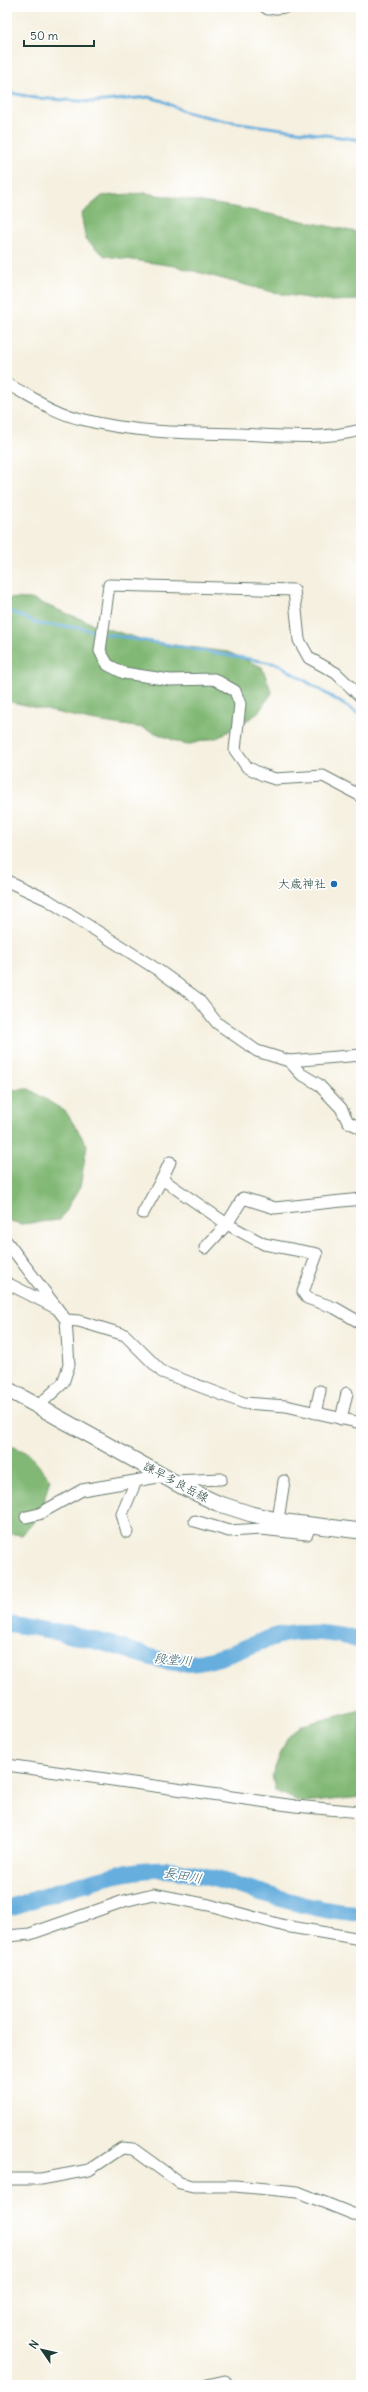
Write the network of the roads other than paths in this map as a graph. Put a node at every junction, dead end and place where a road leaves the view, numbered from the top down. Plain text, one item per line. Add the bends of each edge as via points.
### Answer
1 (265, 7) edge
2 (286, 7) edge
3 (7, 384) edge
4 (361, 430) edge
5 (361, 697) edge
6 (361, 796) edge
7 (7, 881) edge
8 (361, 1055) edge
9 (289, 1061) junction
10 (361, 1128) edge
11 (170, 1162) dead end
12 (162, 1179) junction
13 (361, 1199) edge
14 (143, 1213) dead end
15 (227, 1224) junction
16 (7, 1242) edge
17 (205, 1248) dead end
18 (7, 1283) edge
19 (58, 1310) junction
20 (66, 1320) junction
21 (361, 1323) edge
22 (7, 1389) edge
23 (320, 1391) dead end
24 (347, 1393) dead end
25 (38, 1406) junction
26 (315, 1413) junction
27 (341, 1419) junction
28 (361, 1423) edge
29 (168, 1479) junction
30 (220, 1479) dead end
31 (136, 1481) junction
32 (284, 1481) dead end
33 (26, 1517) dead end
34 (278, 1520) junction
35 (195, 1521) dead end
36 (310, 1524) junction
37 (361, 1531) edge
38 (127, 1532) dead end
39 (7, 1765) edge
40 (361, 1812) edge
41 (7, 1936) edge
42 (361, 1940) edge
43 (7, 2179) edge
44 (361, 2215) edge
45 (207, 2385) edge
46 (228, 2385) edge

1 - 2 street
3 - 4 street via 79,419 110,426 160,432 304,436 338,436
5 - 6 street via 336,673 309,658 299,640 294,590 109,585 100,651 108,664 124,674 170,680 214,679 235,691 240,704 235,750 247,767 275,779 323,776
7 - 9 street via 48,900 158,970 198,999 217,1023 257,1051
8 - 9 street
9 - 10 street via 300,1074 318,1084 341,1108 348,1122
11 - 12 street
12 - 14 street
12 - 15 street
13 - 15 street via 275,1208 242,1198
15 - 17 street
15 - 21 street via 264,1244 317,1254 302,1292 307,1298 335,1308
16 - 19 street
18 - 19 street
19 - 20 street
20 - 25 street via 69,1365 63,1383
20 - 26 street via 79,1321 125,1335 162,1372 244,1404 286,1406
22 - 25 main road, 諫早多良岳線
23 - 26 street
24 - 27 street
25 - 29 main road, 諫早多良岳線
26 - 27 street
27 - 28 street
29 - 30 street
29 - 31 street
29 - 34 main road, 諫早多良岳線 via 217,1503
31 - 33 street via 82,1490 39,1514
31 - 38 street via 122,1514
32 - 34 street
34 - 36 main road, 諫早多良岳線
35 - 36 street via 230,1531 261,1529 307,1534
36 - 37 main road, 諫早多良岳線
39 - 40 street via 295,1806
41 - 42 street via 30,1934 124,1901 153,1894 209,1905 286,1926
43 - 44 street via 42,2179 89,2170 122,2148 133,2149 180,2182 193,2186 236,2186 298,2192
45 - 46 street via 225,2381

